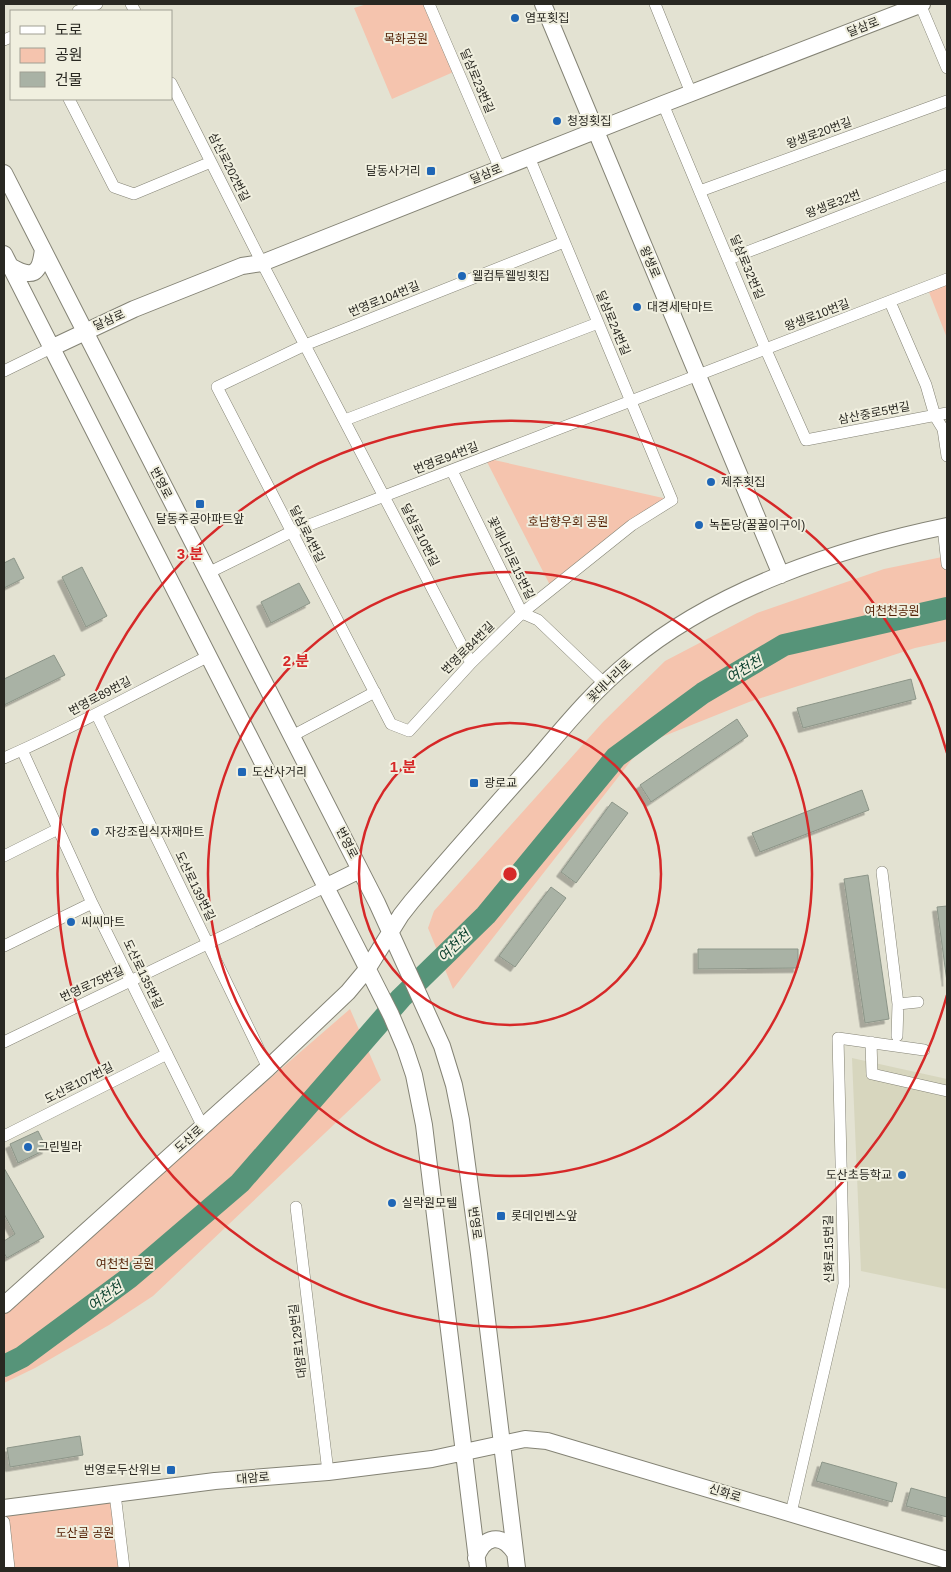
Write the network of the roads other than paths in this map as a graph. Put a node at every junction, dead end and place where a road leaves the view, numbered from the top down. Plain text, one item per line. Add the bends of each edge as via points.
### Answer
1 (96, 4) edge
2 (430, 4) edge
3 (543, 4) edge
4 (655, 4) edge
5 (921, 4) edge
6 (81, 10) edge
7 (947, 68) edge
8 (172, 85) edge
9 (691, 93) junction
10 (70, 100) edge
11 (947, 101) edge
12 (663, 104) junction
13 (595, 131) junction
14 (529, 157) junction
15 (212, 162) junction
16 (500, 169) junction
17 (4, 173) edge
18 (947, 175) edge
19 (700, 191) junction
20 (564, 242) junction
21 (42, 249) junction
22 (7, 260) edge
23 (728, 260) junction
24 (262, 263) junction
25 (947, 280) edge
26 (890, 302) junction
27 (598, 324) junction
28 (84, 332) junction
29 (305, 345) junction
30 (51, 348) junction
31 (766, 350) junction
32 (4, 371) edge
33 (697, 376) junction
34 (217, 387) joint
35 (630, 401) junction
36 (947, 413) edge
37 (935, 416) junction
38 (345, 420) junction
39 (806, 440) joint
40 (947, 456) edge
41 (452, 471) junction
42 (384, 496) junction
43 (672, 500) joint
44 (945, 526) edge
45 (291, 532) junction
46 (947, 559) edge
47 (208, 573) junction
48 (781, 575) junction
49 (522, 613) junction
50 (209, 656) junction
51 (471, 663) junction
52 (604, 684) junction
53 (375, 692) junction
54 (97, 715) junction
55 (292, 736) junction
56 (22, 750) junction
57 (4, 758) edge
58 (58, 829) junction
59 (4, 856) edge
60 (360, 870) junction
61 (882, 872) dead end
62 (326, 886) junction
63 (92, 903) junction
64 (390, 931) junction
65 (208, 944) junction
66 (4, 946) edge
67 (371, 975) junction
68 (131, 981) junction
69 (918, 1002) dead end
70 (898, 1004) junction
71 (897, 1036) dead end
72 (4, 1042) edge
73 (871, 1042) junction
74 (924, 1050) dead end
75 (167, 1054) junction
76 (268, 1068) junction
77 (947, 1091) edge
78 (203, 1127) junction
79 (4, 1136) edge
80 (296, 1207) dead end
81 (4, 1305) edge
82 (501, 1443) junction
83 (464, 1452) junction
84 (328, 1472) junction
85 (115, 1494) junction
86 (4, 1508) edge
87 (791, 1513) junction
88 (4, 1522) edge
89 (516, 1560) edge
90 (947, 1560) edge
91 (477, 1563) edge
92 (9, 1568) edge
93 (124, 1568) edge

1 - 6 street
2 - 16 street, 달삼로23번길
3 - 13 main road, 왕생로
4 - 9 street
5 - 7 street
5 - 9 main road, 달삼로
8 - 15 street, 삼산로202번길
9 - 12 main road, 달삼로
10 - 15 street via 114,187 134,194
11 - 19 street, 왕생로20번길
12 - 13 main road, 달삼로
12 - 19 street, 달삼로32번길
13 - 14 main road, 달삼로
13 - 33 main road, 왕생로
14 - 16 main road, 달삼로
14 - 20 street, 달삼로24번길
15 - 24 street, 삼산로202번길
16 - 24 main road, 달삼로
17 - 21 main road, 번영로
18 - 23 street, 왕생로32번
19 - 23 street, 달삼로32번길
20 - 27 street, 달삼로24번길
20 - 29 street, 번영로104번길
21 - 22 main road via 41,262 34,273 20,272
21 - 28 main road, 번영로
22 - 30 main road
23 - 31 street, 달삼로32번길
24 - 28 main road, 달삼로 via 242,266
24 - 29 street, 달삼로10번길
25 - 26 street, 왕생로10번길
26 - 31 street, 왕생로10번길
26 - 37 street via 926,385
27 - 35 street, 달삼로24번길
27 - 38 street
28 - 30 main road, 달삼로
28 - 47 main road, 번영로
29 - 34 street, 번영로104번길
29 - 38 street, 달삼로10번길
30 - 32 street
30 - 50 main road
31 - 33 street, 왕생로10번길
31 - 39 street, 달삼로32번길
33 - 35 street, 번영로94번길
33 - 48 main road, 왕생로
34 - 45 street, 달삼로4번길
35 - 41 street, 번영로94번길
35 - 43 street, 달삼로24번길
36 - 37 street, 삼산중로5번길
37 - 39 street, 삼산중로5번길
37 - 40 street via 943,430
38 - 42 street, 달삼로10번길
41 - 42 street, 번영로94번길
41 - 49 street, 꽃대나리로15번길
42 - 45 street, 번영로94번길
42 - 51 street, 달삼로10번길
43 - 49 street, 번영로84번길 via 632,525
44 - 46 street
44 - 48 main road, 꽃대나리로 via 843,553
45 - 47 street, 번영로94번길
45 - 53 street, 달삼로4번길
47 - 55 main road, 번영로
48 - 52 main road, 꽃대나리로 via 698,614 631,660
49 - 51 street, 번영로84번길
49 - 52 street, 꽃대나리로15번길 via 538,620
50 - 54 street, 번영로89번길
50 - 62 main road
51 - 53 street, 번영로84번길 via 409,731 391,724
52 - 64 main road, 꽃대나리로 via 412,901
53 - 55 street
54 - 56 street, 번영로89번길
54 - 65 street, 도산로139번길
55 - 60 main road, 번영로
56 - 57 street, 번영로89번길
56 - 58 street, 도산로135번길
58 - 59 street
58 - 63 street, 도산로135번길
60 - 62 main road
60 - 64 main road, 번영로
61 - 70 street
62 - 65 street, 번영로75번길
62 - 67 main road
63 - 66 street
63 - 68 street, 도산로135번길
64 - 67 main road, 꽃대나리로
64 - 82 main road, 번영로 via 436,1029 454,1085 479,1254
65 - 68 street, 번영로75번길
65 - 76 street, 도산로139번길
67 - 76 main road, 도산로 via 348,992
67 - 83 main road via 405,1048 424,1125
68 - 72 street, 번영로75번길
68 - 75 street, 도산로135번길
69 - 70 street
70 - 71 street
73 - 74 street
73 - 77 street via 872,1074
73 - 87 street, 신화로15번길 via 838,1038 844,1284
75 - 78 street, 도산로135번길
75 - 79 street, 도산로107번길
76 - 78 main road, 도산로
78 - 81 main road, 도산로
80 - 84 street, 대암로129번길
82 - 83 main road, 대암로
82 - 87 main road, 신화로 via 525,1439 547,1441
82 - 89 main road, 번영로
83 - 84 main road, 대암로
83 - 91 main road
84 - 85 main road, 대암로
85 - 86 main road, 대암로
85 - 93 street
87 - 90 main road, 신화로
88 - 92 street
89 - 91 main road via 507,1543 494,1539 481,1547

